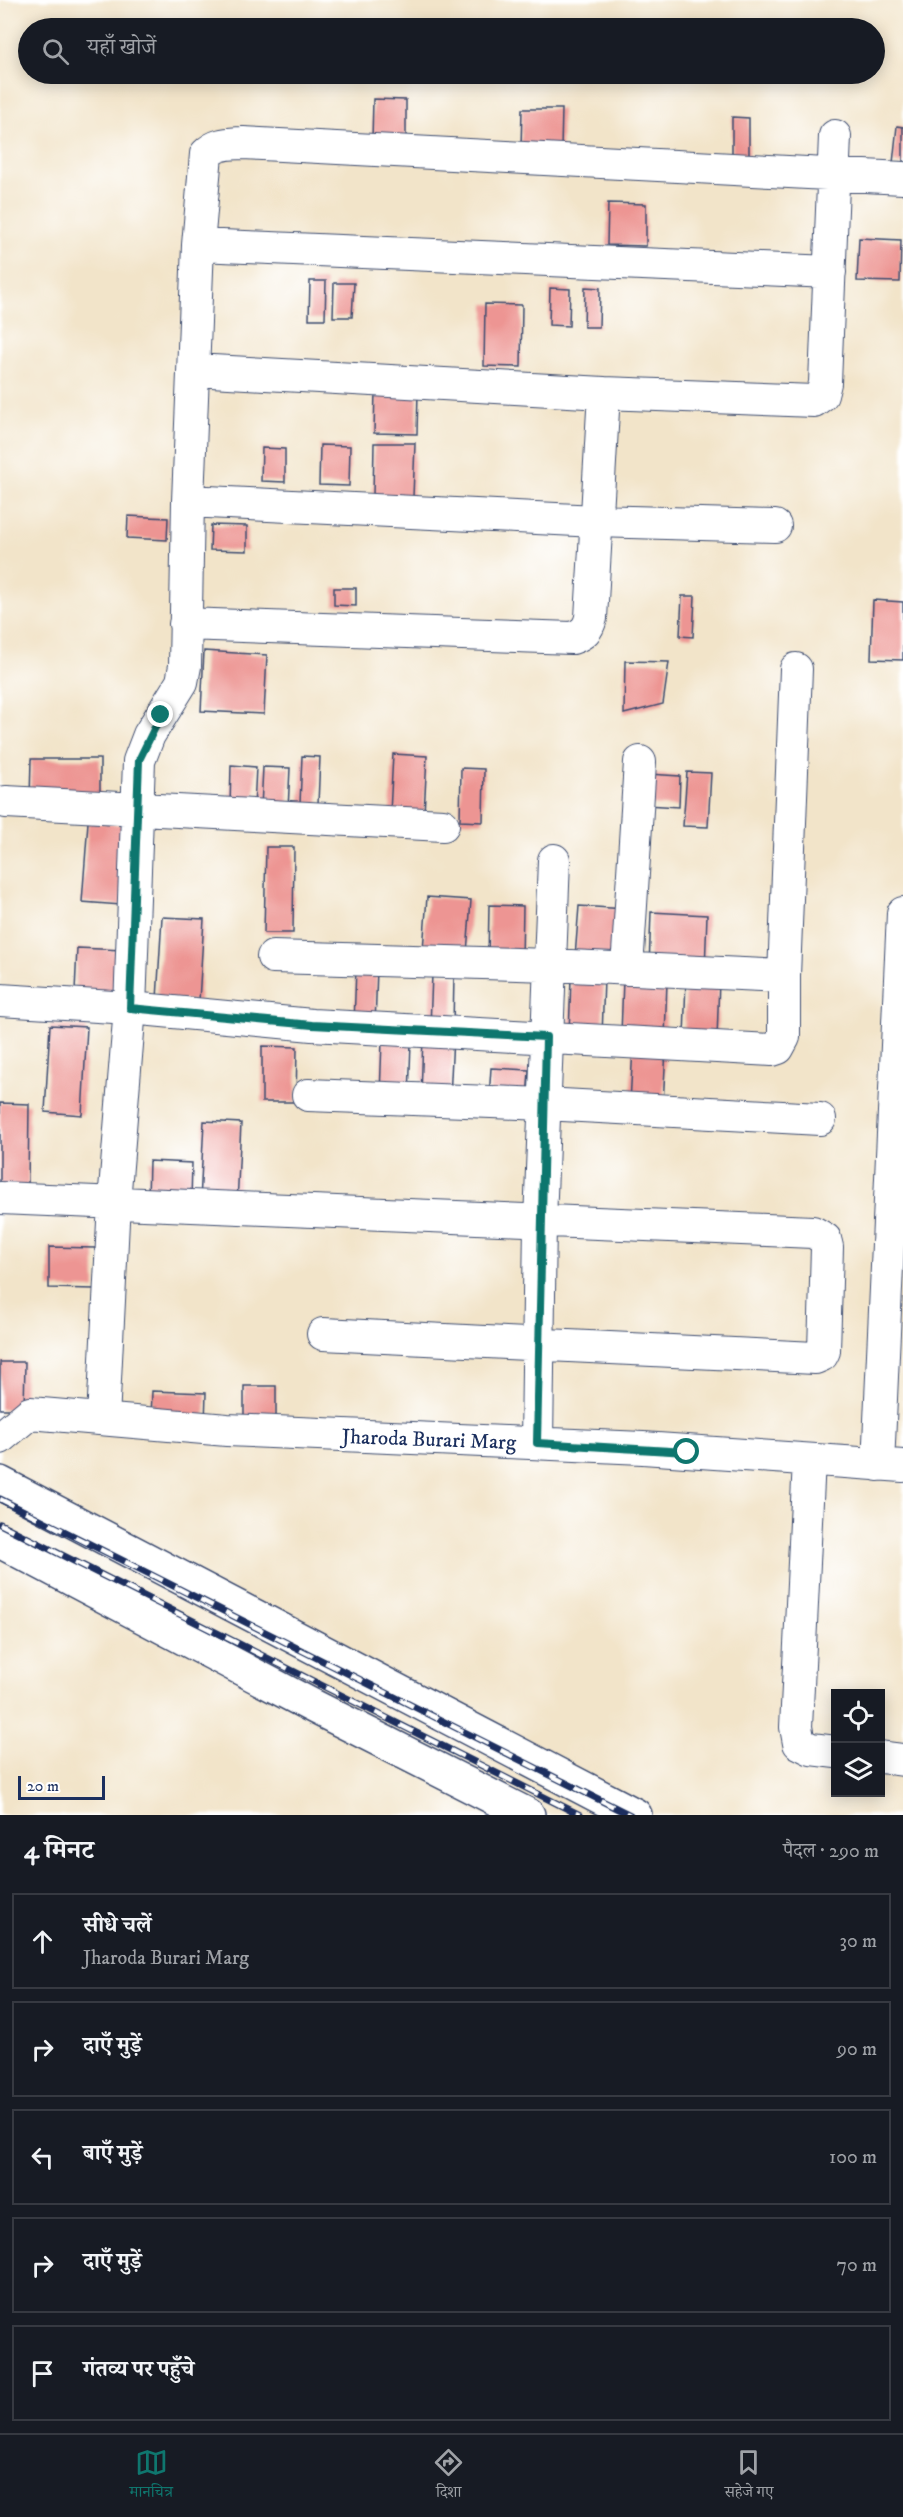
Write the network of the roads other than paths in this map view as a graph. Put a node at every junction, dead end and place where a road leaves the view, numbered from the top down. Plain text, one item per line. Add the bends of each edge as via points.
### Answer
1 (835, 136) dead end
2 (835, 174) junction
3 (903, 178) edge
4 (198, 245) junction
5 (830, 272) junction
6 (194, 370) junction
7 (604, 393) junction
8 (188, 501) junction
9 (596, 521) junction
10 (774, 526) dead end
11 (184, 624) junction
12 (796, 669) dead end
13 (640, 762) dead end
14 (6, 802) dead end
15 (137, 809) junction
16 (443, 825) dead end
17 (554, 860) dead end
18 (903, 913) edge
19 (273, 957) dead end
20 (549, 965) junction
21 (627, 969) junction
22 (902, 971) edge
23 (784, 976) junction
24 (0, 1000) edge
25 (130, 1008) junction
26 (546, 1037) junction
27 (308, 1095) dead end
28 (544, 1104) junction
29 (820, 1119) dead end
30 (898, 1125) edge
31 (0, 1198) edge
32 (114, 1202) junction
33 (540, 1221) junction
34 (323, 1334) dead end
35 (538, 1343) junction
36 (15, 1411) edge
37 (103, 1419) junction
38 (0, 1438) edge
39 (537, 1443) junction
40 (809, 1460) junction
41 (891, 1466) edge
42 (0, 1483) edge
43 (0, 1541) edge
44 (831, 1751) edge
45 (885, 1758) edge
46 (903, 1760) edge
47 (528, 1815) edge
48 (635, 1815) edge

1 - 2 street
2 - 3 street
2 - 4 street via 243,142 222,144 206,154
2 - 5 street
4 - 5 street
4 - 6 street
5 - 7 street via 825,383 822,394 814,401
6 - 7 street
6 - 8 street
7 - 9 street
8 - 9 street
8 - 11 street
9 - 10 street
9 - 11 street via 591,618 588,628 572,638
11 - 15 street via 182,682 149,735 139,760
12 - 23 street
13 - 21 street
14 - 15 street
15 - 16 street
15 - 25 street
17 - 20 street
18 - 22 street
19 - 20 street
20 - 21 street
20 - 26 street
21 - 23 street
22 - 30 street
23 - 26 street via 784,1036 778,1048 771,1050
24 - 25 street
25 - 26 street via 312,1025
25 - 32 street
26 - 28 street
27 - 28 street
28 - 29 street
28 - 33 street
30 - 41 street
31 - 32 street
32 - 33 street
32 - 37 street
33 - 35 street
33 - 35 street via 813,1232 825,1239 827,1247 825,1344 822,1355 815,1358
34 - 35 street
35 - 39 street
36 - 37 street, Jharoda Burari Marg
36 - 38 street, Jharoda Burari Marg
37 - 39 street, Jharoda Burari Marg via 227,1430
39 - 40 street, Jharoda Burari Marg
40 - 41 street, Jharoda Burari Marg
40 - 44 street via 796,1727 799,1743
42 - 48 main road
43 - 47 main road
45 - 46 street

